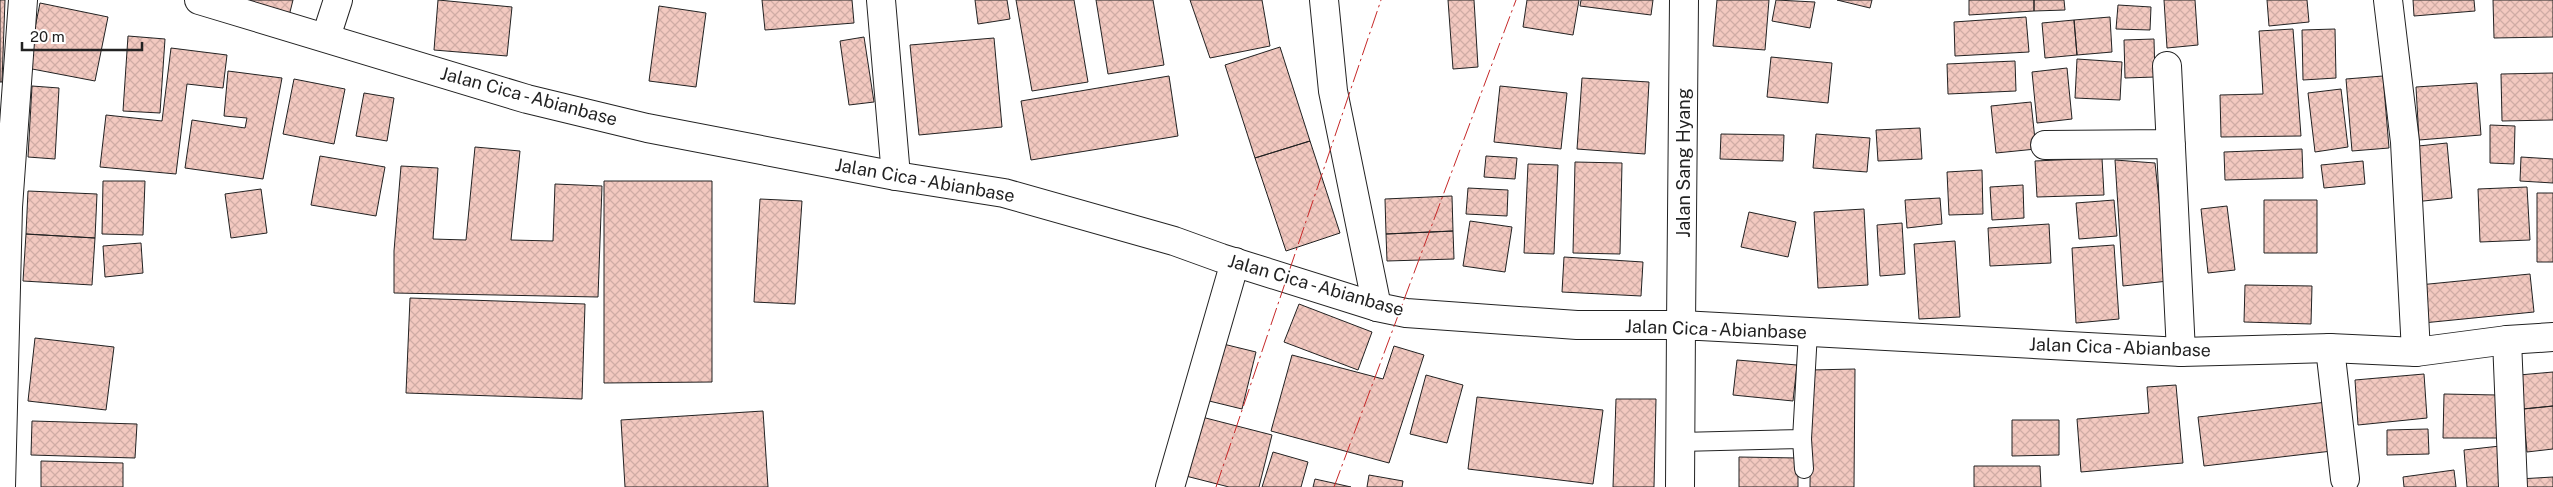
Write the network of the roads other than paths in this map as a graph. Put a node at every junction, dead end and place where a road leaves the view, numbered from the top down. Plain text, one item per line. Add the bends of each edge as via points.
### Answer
1 (23, 0) edge
2 (199, 0) edge
3 (338, 0) edge
4 (881, 0) edge
5 (1324, 0) edge
6 (1684, 0) edge
7 (2388, 0) edge
8 (326, 37) junction
9 (2167, 66) dead end
10 (2171, 144) junction
11 (2045, 146) dead end
12 (896, 176) junction
13 (1235, 262) junction
14 (1377, 307) junction
15 (1681, 326) junction
16 (1808, 332) junction
17 (2553, 337) edge
18 (2506, 340) junction
19 (2330, 348) junction
20 (2181, 352) junction
21 (2416, 352) junction
22 (1802, 439) junction
23 (1680, 442) junction
24 (1804, 469) dead end
25 (2345, 479) dead end
26 (1, 487) edge
27 (1170, 487) edge
28 (1680, 487) edge
29 (2512, 487) edge

1 - 26 street via 8,207
2 - 8 street, Jalan Cica - Abianbase
3 - 8 street
4 - 12 street
5 - 14 street via 1333,91
6 - 15 street, Jalan Sang Hyang
7 - 21 street via 2405,142
8 - 12 street, Jalan Cica - Abianbase via 527,99 647,128
9 - 10 street
10 - 11 street
10 - 20 street
12 - 13 street, Jalan Cica - Abianbase via 1004,193 1174,241
13 - 14 street, Jalan Cica - Abianbase
13 - 27 street
14 - 15 street, Jalan Cica - Abianbase via 1484,320
15 - 16 street, Jalan Cica - Abianbase
15 - 23 street, Jalan Sang Hyang
16 - 20 street, Jalan Cica - Abianbase
16 - 22 lane
17 - 18 street, Jalan Cica - Abianbase
18 - 21 street, Jalan Cica - Abianbase
18 - 29 street
19 - 20 street, Jalan Cica - Abianbase
19 - 21 street, Jalan Cica - Abianbase
19 - 25 street
22 - 23 lane
22 - 24 lane
23 - 28 street, Jalan Sang Hyang

